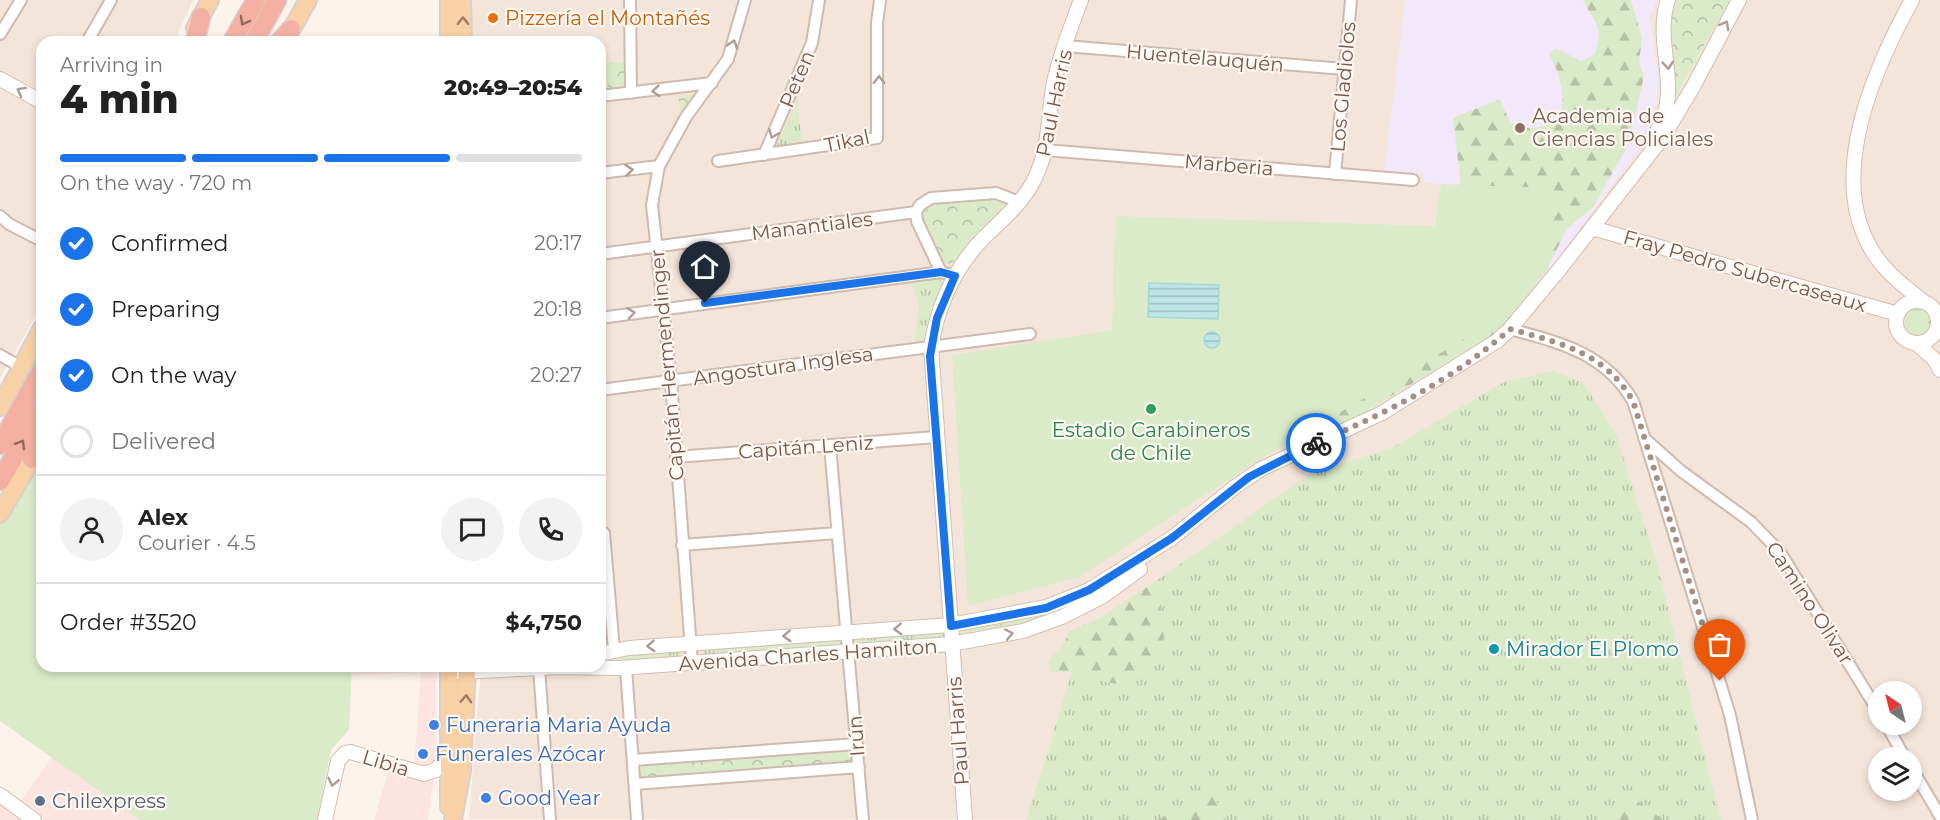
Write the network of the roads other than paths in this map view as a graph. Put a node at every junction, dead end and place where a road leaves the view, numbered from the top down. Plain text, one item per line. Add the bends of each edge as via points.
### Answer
1 (21, 0) edge
2 (110, 0) edge
3 (210, 0) edge
4 (256, 0) edge
5 (277, 0) edge
6 (308, 0) edge
7 (448, 0) edge
8 (462, 0) edge
9 (630, 0) edge
10 (745, 0) edge
11 (819, 0) edge
12 (880, 0) edge
13 (1081, 0) edge
14 (1351, 0) edge
15 (1668, 0) edge
16 (1738, 0) edge
17 (1906, 2) edge
18 (201, 17) junction
19 (0, 34) edge
20 (90, 36) edge
21 (191, 36) edge
22 (196, 36) edge
23 (235, 36) edge
24 (257, 36) edge
25 (286, 36) edge
26 (449, 36) edge
27 (463, 36) edge
28 (1065, 46) junction
29 (1344, 69) junction
30 (0, 79) edge
31 (712, 83) junction
32 (631, 93) junction
33 (606, 95) edge
34 (36, 99) edge
35 (1045, 150) junction
36 (764, 155) junction
37 (718, 161) dead end
38 (659, 166) junction
39 (606, 172) edge
40 (1335, 174) junction
41 (1413, 180) dead end
42 (1625, 184) junction
43 (1019, 202) junction
44 (916, 212) junction
45 (0, 216) edge
46 (1592, 228) junction
47 (36, 238) edge
48 (656, 247) junction
49 (606, 253) edge
50 (948, 274) junction
51 (1892, 277) junction
52 (1932, 304) edge
53 (663, 309) junction
54 (1901, 310) junction
55 (606, 317) edge
56 (1938, 327) edge
57 (1510, 329) junction
58 (1030, 334) dead end
59 (36, 339) edge
60 (1916, 343) junction
61 (931, 347) junction
62 (0, 355) edge
63 (1938, 365) edge
64 (21, 368) junction
65 (36, 380) edge
66 (671, 381) junction
67 (606, 389) edge
68 (0, 407) edge
69 (36, 418) edge
70 (936, 437) junction
71 (1644, 438) junction
72 (0, 444) edge
73 (830, 446) junction
74 (36, 449) edge
75 (36, 453) edge
76 (676, 457) junction
77 (32, 459) junction
78 (0, 481) edge
79 (0, 514) edge
80 (837, 533) junction
81 (1172, 538) junction
82 (682, 545) junction
83 (606, 556) edge
84 (951, 626) junction
85 (846, 632) junction
86 (689, 644) junction
87 (951, 644) junction
88 (614, 650) junction
89 (850, 651) junction
90 (606, 652) edge
91 (692, 663) junction
92 (606, 667) edge
93 (623, 668) junction
94 (449, 672) edge
95 (467, 672) edge
96 (539, 672) edge
97 (1868, 695) edge
98 (857, 744) junction
99 (449, 755) junction
100 (633, 760) junction
101 (859, 767) junction
102 (635, 784) junction
103 (1922, 786) edge
104 (0, 795) edge
105 (1940, 816) edge
106 (34, 820) edge
107 (325, 820) edge
108 (452, 820) edge
109 (550, 820) edge
110 (638, 820) edge
111 (863, 820) edge
112 (965, 820) edge
113 (1752, 820) edge

1 - 19 street
2 - 20 street
3 - 18 main road
4 -> 23 highway
5 - 24 highway
6 - 25 main road
7 - 26 main road
27 -> 8 main road
9 - 32 street
31 -> 10 street, Capitán Hermendinger via 728,59
11 -> 36 street, Peten via 812,43
36 -> 12 street, Tikal via 877,138
13 - 28 main road, Paul Harris
14 - 29 street, Los Gladiolos
15 -> 42 main road, Avenida Charles Hamilton via 1665,21 1670,90 1664,119
42 -> 16 main road, Avenida Charles Hamilton via 1663,137
17 - 51 main road via 1872,84 1854,173 1862,229 1869,246
18 - 21 main road
18 - 22 highway
28 - 29 street, Huentelauquén
28 - 35 main road, Paul Harris via 1055,80
29 - 40 street, Los Gladiolos
34 -> 30 main road
31 -> 32 street
31 - 38 street, Capitán Hermendinger via 681,125
32 - 33 street
35 - 40 street, Marberia
35 - 43 main road, Paul Harris via 1035,177
36 - 37 street, Tikal
39 -> 38 street
38 - 48 street, Capitán Hermendinger via 651,205
40 - 41 street, Marberia
42 - 46 main road, Avenida Charles Hamilton
43 - 44 street, Manantiales via 996,193 931,198
43 - 50 main road, Paul Harris
44 - 48 street, Manantiales
44 - 50 street via 917,221
45 - 47 street
46 - 54 main road, Fray Pedro Subercaseaux
46 - 57 main road, Avenida Charles Hamilton
48 - 49 street, Manantiales
48 - 53 street, Capitán Hermendinger
50 - 53 street
50 - 61 main road, Paul Harris
51 - 52 main road
51 - 54 main road
52 - 54 main road via 1913,301
52 - 56 main road
55 -> 53 street
53 - 66 street, Capitán Hermendinger
54 - 60 main road via 1899,333
56 - 60 main road via 1927,341
56 - 63 main road
57 - 71 street via 1570,346 1602,364 1633,401
57 - 81 main road, Avenida Charles Hamilton via 1462,365 1382,413 1255,473
58 - 61 street, Angostura Inglesa
59 - 64 main road
60 - 63 main road
61 - 66 street, Angostura Inglesa
61 - 70 main road, Paul Harris
62 - 64 street
64 - 68 main road
65 - 72 highway
66 - 67 street, Angostura Inglesa
66 - 76 street, Capitán Hermendinger
78 -> 69 highway
70 - 73 street, Capitán Leniz
70 - 84 main road, Paul Harris
71 - 97 street, Camino Olivar via 1681,471 1751,522 1780,552
71 - 113 street via 1730,715
73 - 76 street, Capitán Leniz
73 - 80 street, Irún
74 - 77 highway
75 - 77 main road
76 - 82 street, Capitán Hermendinger
77 - 79 main road
80 - 82 street
80 - 85 street, Irún
81 - 84 main road, Avenida Charles Hamilton via 1089,590 1046,608
87 -> 81 main road, Avenida Charles Hamilton via 1023,631 1079,610 1133,574
82 - 86 street, Capitán Hermendinger
83 - 88 street
84 -> 85 main road, Avenida Charles Hamilton
84 - 87 main road, Paul Harris
85 -> 86 main road, Avenida Charles Hamilton
85 - 89 street, Irún
86 -> 88 main road, Avenida Charles Hamilton
86 - 91 street, Capitán Hermendinger
87 - 89 main road, Avenida Charles Hamilton
87 - 112 main road, Paul Harris
88 - 90 main road, Avenida Charles Hamilton
88 - 93 main road via 615,661
89 - 91 main road, Avenida Charles Hamilton
89 - 98 street, Irún
91 - 93 main road, Avenida Charles Hamilton
92 - 93 main road, Avenida Charles Hamilton
93 - 100 street
94 - 99 main road
108 -> 95 main road via 462,771
96 - 109 street
98 - 100 street
98 - 101 street, Irún
99 -> 107 main road, Libia via 436,770 424,774 351,752 339,758
99 - 108 main road
100 - 102 street
101 - 102 street
101 - 111 street, Irún
102 - 110 street
103 - 105 street
104 - 106 main road

